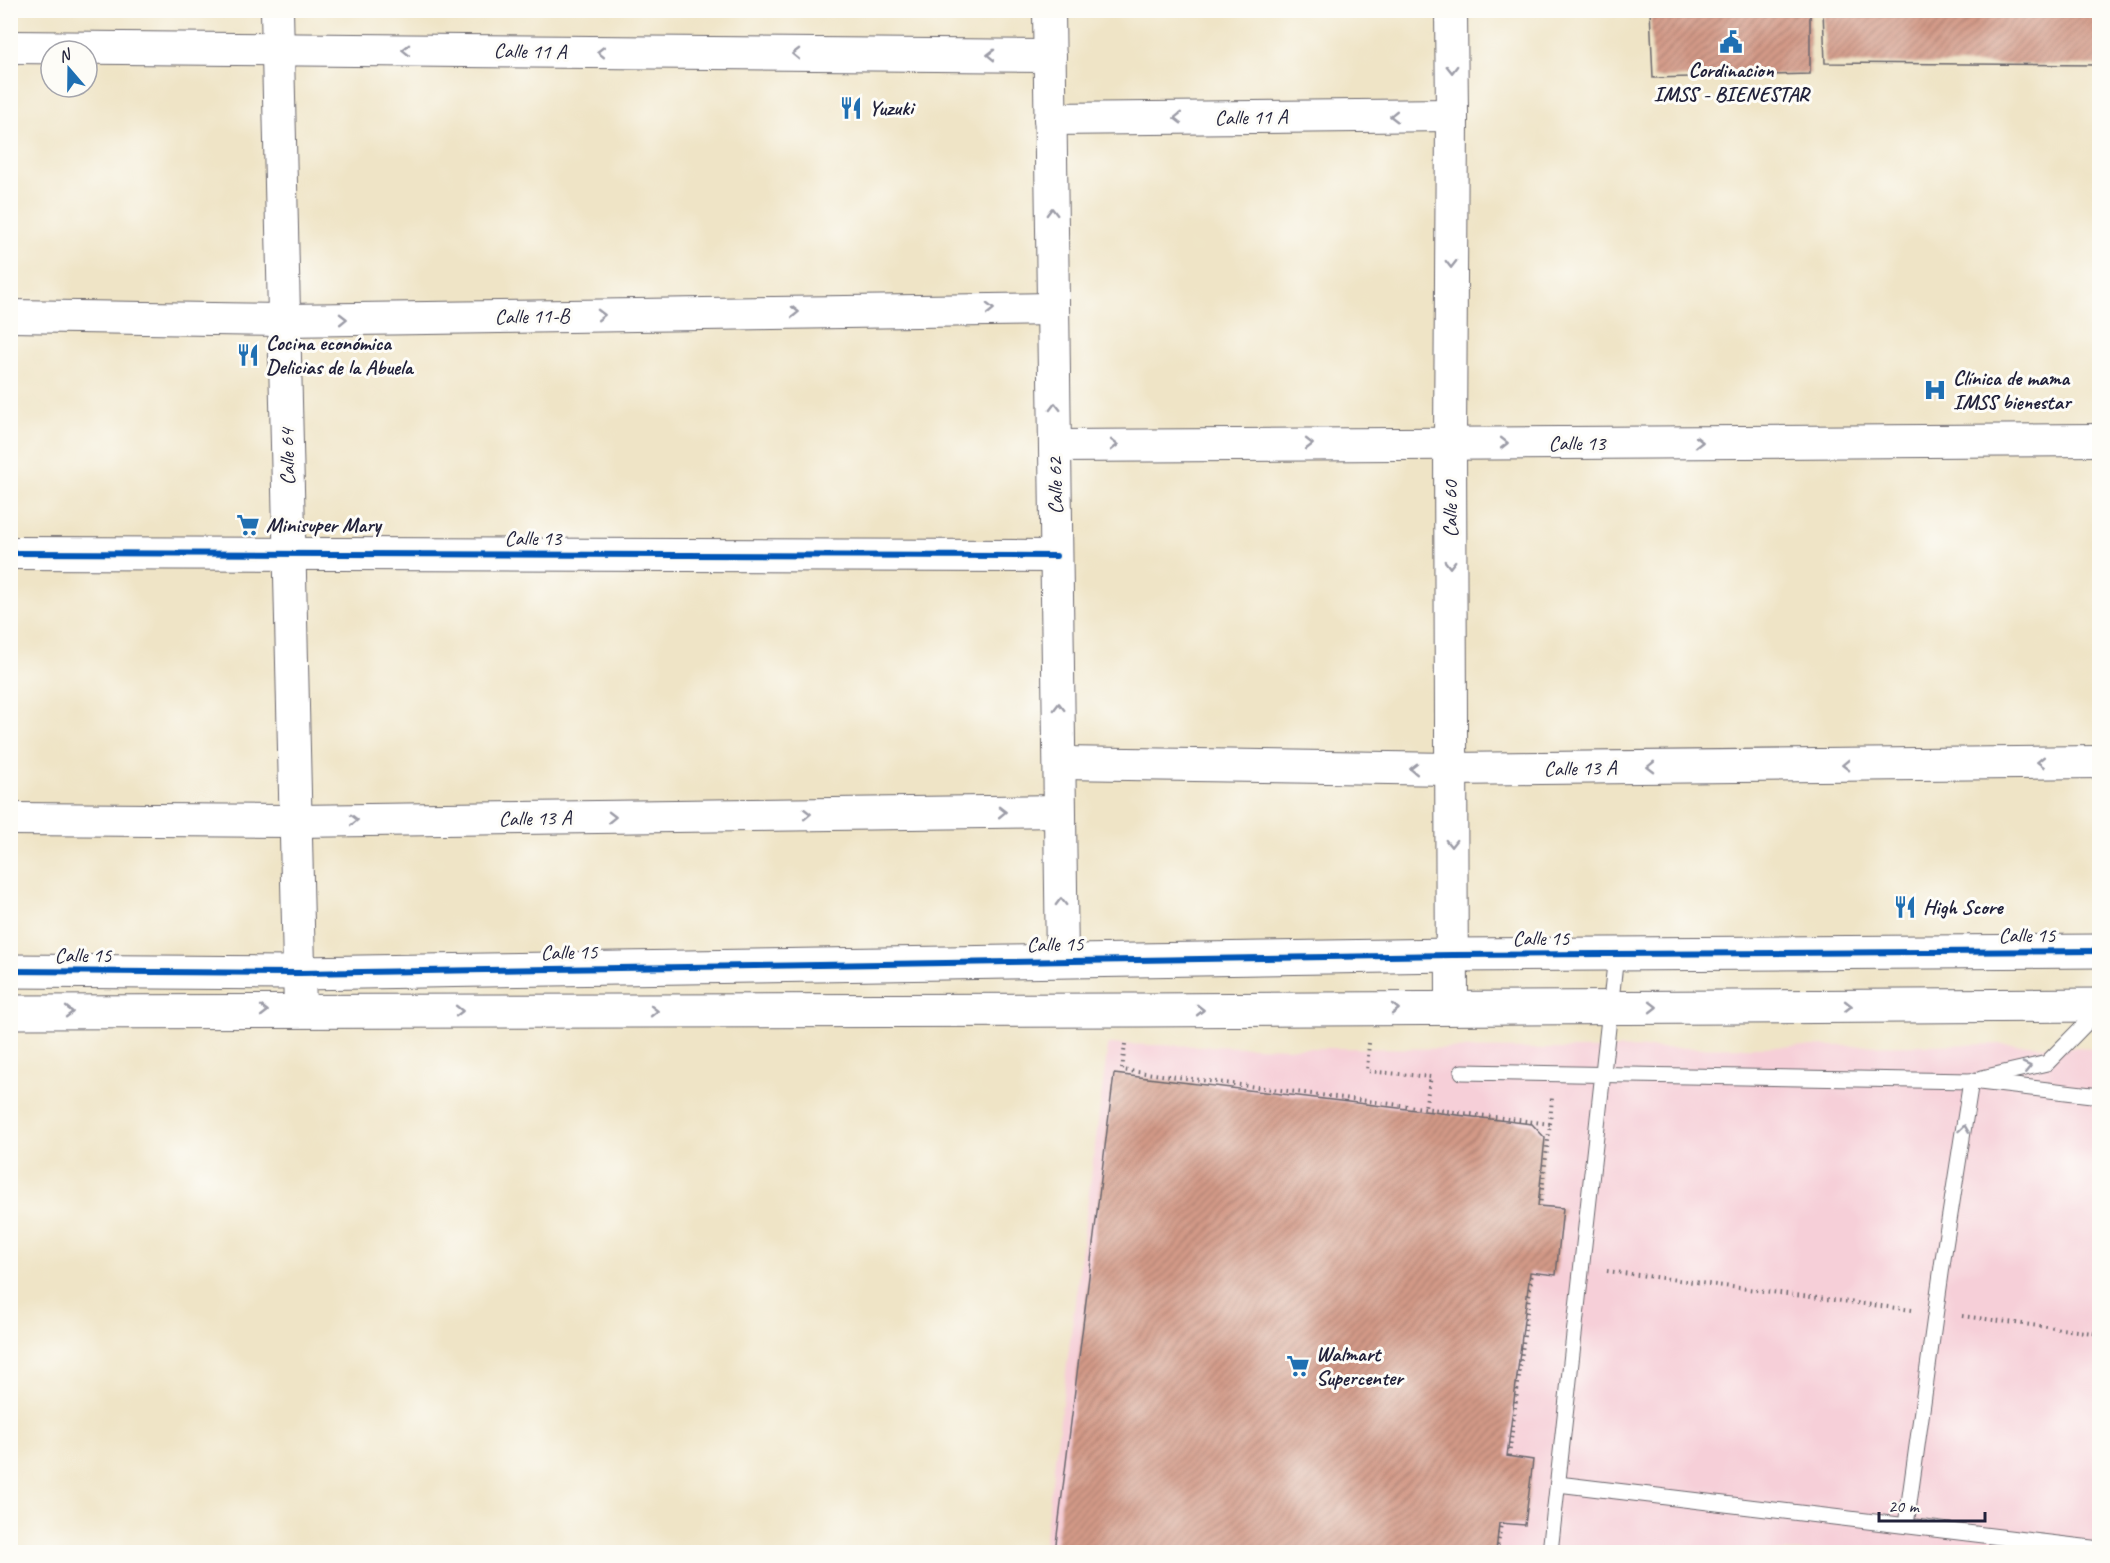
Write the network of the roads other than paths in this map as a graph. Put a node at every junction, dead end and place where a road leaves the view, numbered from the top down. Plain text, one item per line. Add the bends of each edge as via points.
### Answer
1 (277, 10) edge
2 (1049, 10) edge
3 (1451, 10) edge
4 (10, 47) edge
5 (278, 49) junction
6 (1050, 56) junction
7 (1452, 115) junction
8 (1050, 119) junction
9 (1053, 309) junction
10 (10, 316) edge
11 (284, 320) junction
12 (2100, 440) edge
13 (1450, 443) junction
14 (1055, 446) junction
15 (10, 554) edge
16 (290, 554) junction
17 (1056, 556) junction
18 (2100, 762) edge
19 (1060, 763) junction
20 (1451, 769) junction
21 (1059, 811) junction
22 (10, 819) edge
23 (296, 821) junction
24 (2100, 951) edge
25 (1452, 955) junction
26 (1616, 955) junction
27 (1062, 961) junction
28 (10, 971) edge
29 (300, 973) junction
30 (2100, 1007) edge
31 (1452, 1008) junction
32 (1610, 1008) junction
33 (300, 1011) junction
34 (10, 1012) edge
35 (1462, 1071) dead end
36 (1603, 1074) junction
37 (1971, 1081) junction
38 (2100, 1096) edge
39 (1558, 1484) junction
40 (1906, 1525) junction
41 (2100, 1549) edge
42 (1550, 1552) edge

1 - 5 street, Calle 64
2 - 6 street, Calle 62
3 -> 7 street, Calle 60
4 - 5 street, Calle 11 A
6 -> 5 street, Calle 11 A
5 - 11 street, Calle 64
6 - 8 street, Calle 62
7 -> 8 street, Calle 11 A
7 -> 13 street, Calle 60
9 -> 8 street, Calle 62
11 -> 9 street, Calle 11-B
14 -> 9 street, Calle 62
10 - 11 street, Calle 11-B
11 - 16 street, Calle 64
13 -> 12 street, Calle 13
14 -> 13 street, Calle 13
13 -> 20 street, Calle 60
14 - 17 street, Calle 62
15 - 16 street, Calle 13
16 - 17 street, Calle 13
16 - 23 street, Calle 64
19 -> 17 street, Calle 62
18 -> 20 street, Calle 13 A
20 -> 19 street, Calle 13 A
19 - 21 street, Calle 62
20 -> 25 street, Calle 60
23 -> 21 street, Calle 13 A
27 -> 21 street, Calle 62
22 - 23 street, Calle 13 A
23 - 29 street, Calle 64
24 - 26 street, Calle 15
25 - 26 street, Calle 15
25 - 27 street, Calle 15
25 - 31 street, Calle 60
26 - 32 lane
27 - 29 street, Calle 15
28 - 29 street, Calle 15
29 - 33 street, Calle 64
32 -> 30 street
37 -> 30 lane via 2047,1063
31 - 32 street
33 -> 31 street
32 - 36 lane
34 -> 33 street
35 - 36 lane
36 - 37 lane
36 - 39 lane
37 - 38 lane
40 -> 37 lane
39 - 40 lane
39 - 42 lane
40 - 41 lane

